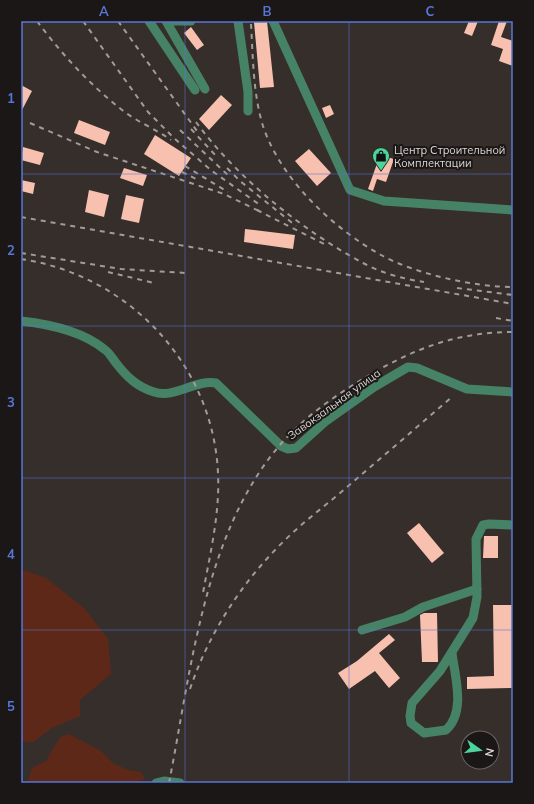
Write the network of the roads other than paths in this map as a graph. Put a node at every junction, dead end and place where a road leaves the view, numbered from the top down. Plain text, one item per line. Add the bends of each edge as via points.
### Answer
1 (149, 21) edge
2 (166, 21) edge
3 (169, 21) edge
4 (191, 21) edge
5 (238, 21) edge
6 (273, 21) edge
7 (205, 89) dead end
8 (195, 90) dead end
9 (248, 111) dead end
10 (513, 210) edge
11 (21, 321) edge
12 (513, 392) edge
13 (513, 525) edge
14 (477, 589) junction
15 (362, 630) dead end
16 (452, 653) junction
17 (156, 783) edge
18 (180, 783) edge

1 - 8 street
2 - 7 street
3 - 4 street
5 - 9 street via 248,92
6 - 10 street via 350,190 384,200
11 - 12 street, Завокзальная улица via 38,323 85,337 105,349 127,377 155,393 172,392 208,381 216,383 280,446 288,449 296,448 326,421 408,367 418,368 467,389
13 - 14 street via 483,525 478,533
14 - 15 street via 423,607 405,617
14 - 16 street via 473,618
16 - 16 street via 412,703 411,723 424,733 446,730 455,719 458,708
17 - 18 street

